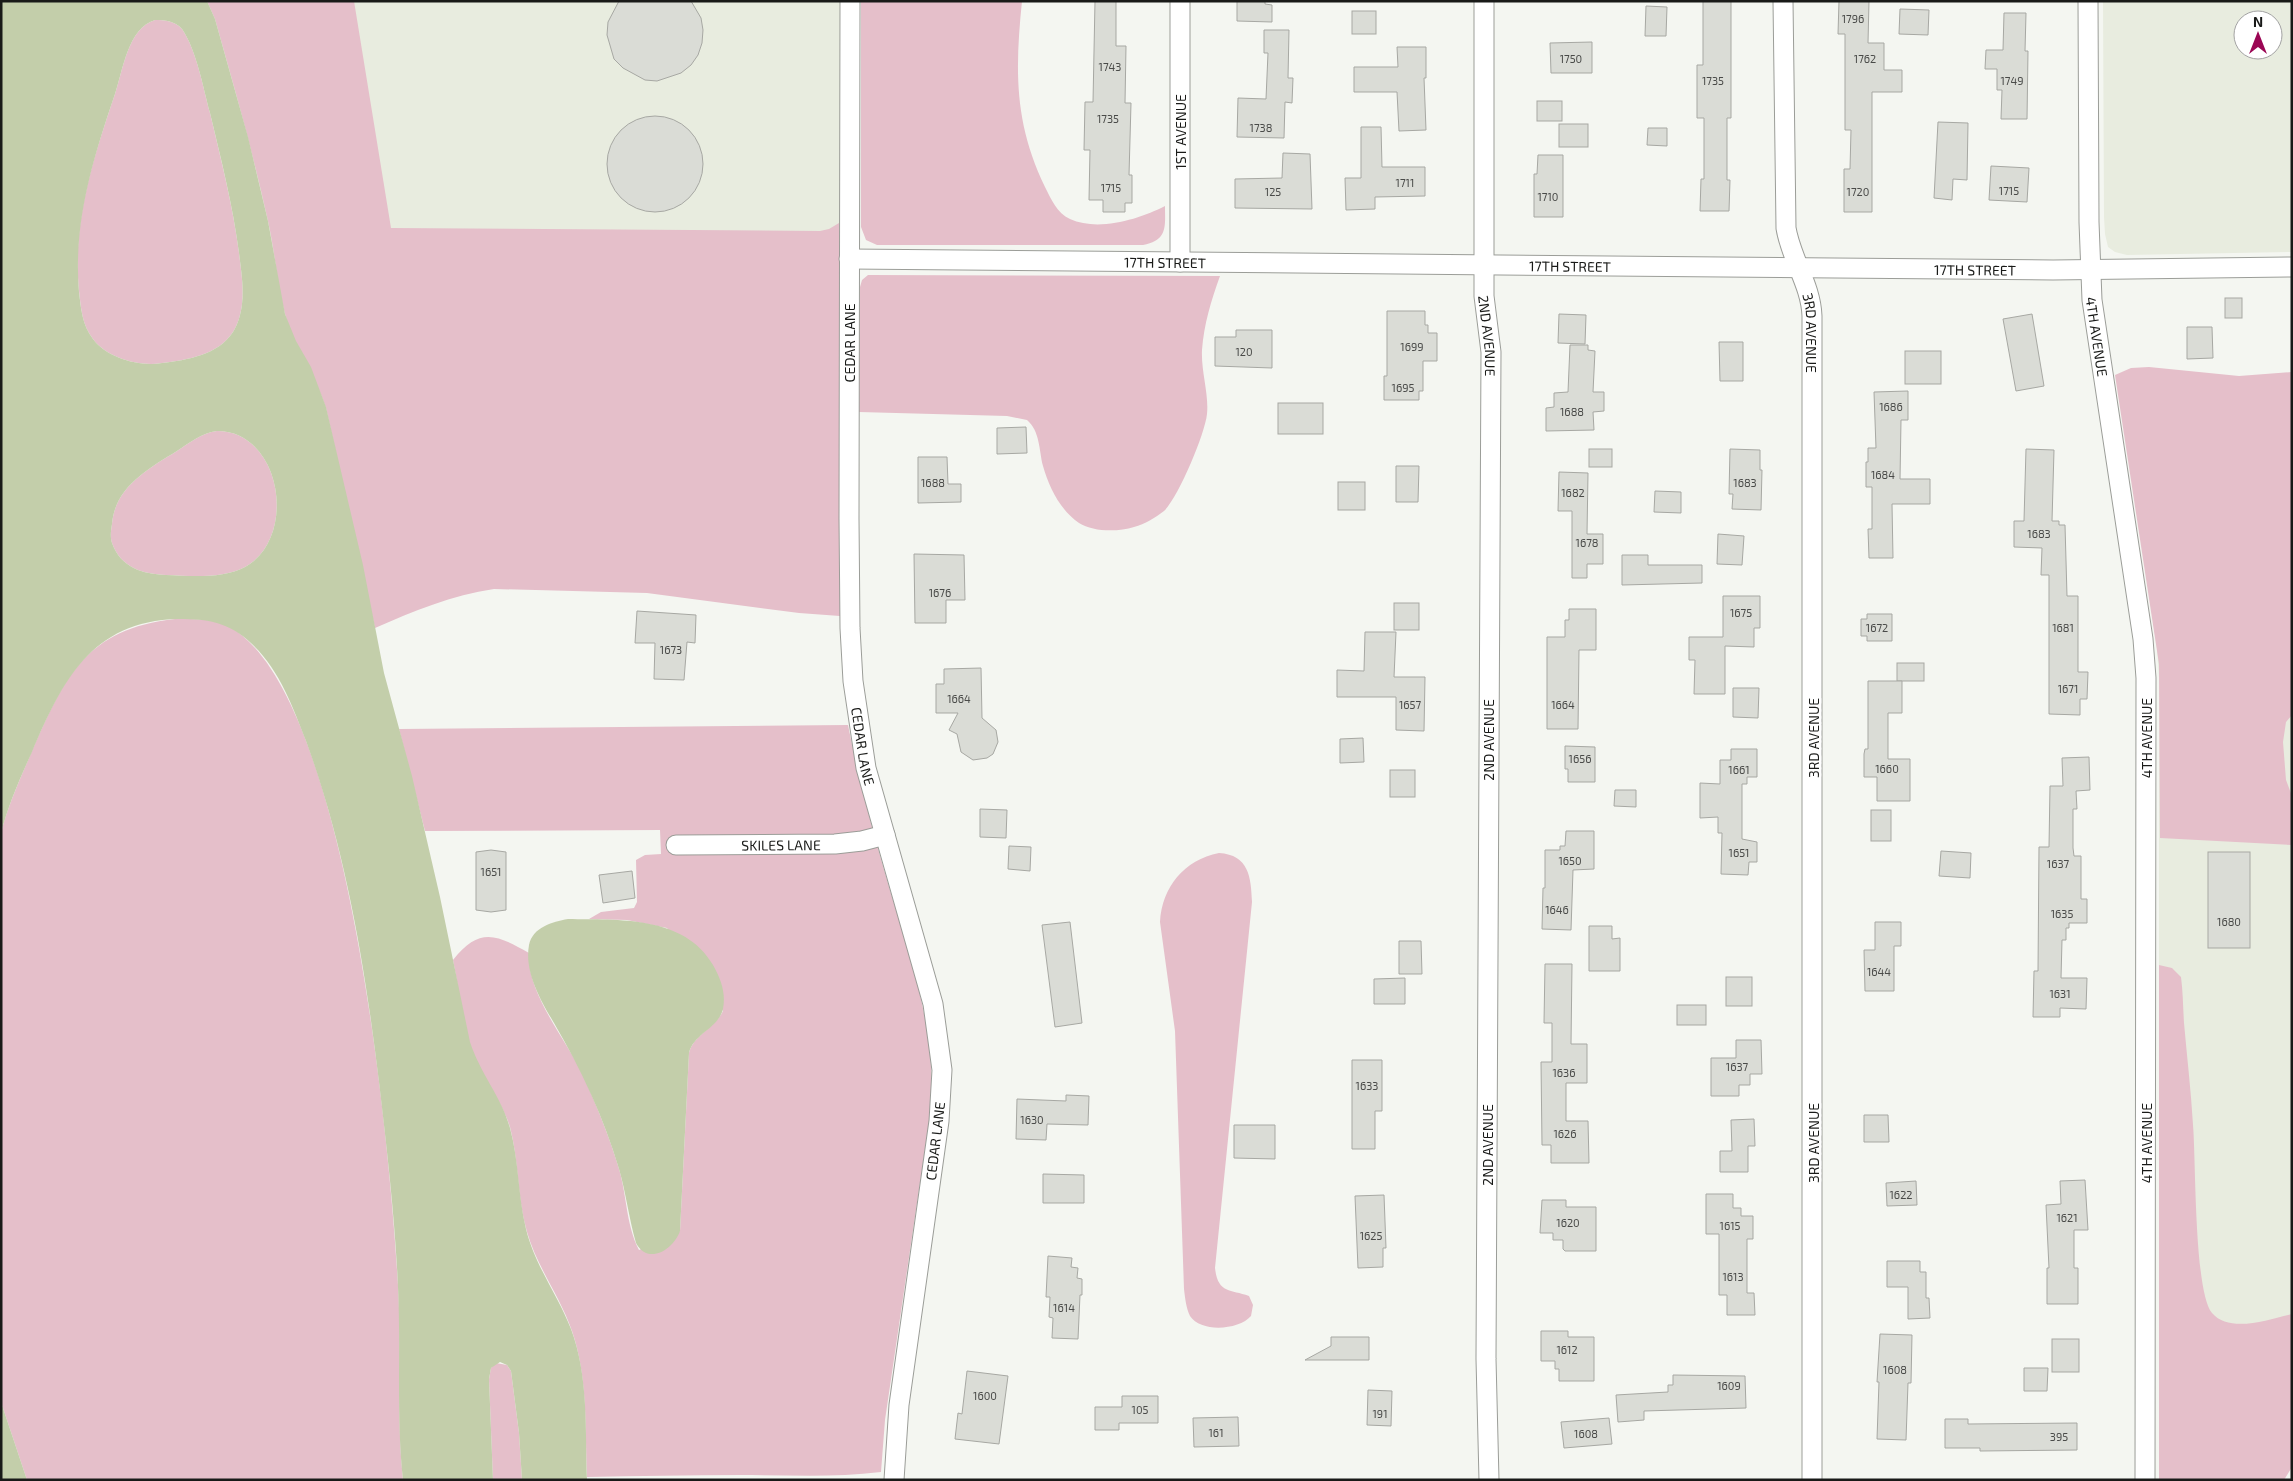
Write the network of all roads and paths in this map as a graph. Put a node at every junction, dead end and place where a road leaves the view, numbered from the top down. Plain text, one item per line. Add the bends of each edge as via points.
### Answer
1 (850, 1) edge
2 (1180, 1) edge
3 (1484, 1) edge
4 (1783, 1) edge
5 (2088, 1) edge
6 (849, 259) junction
7 (1180, 262) junction
8 (1484, 266) junction
9 (2292, 267) edge
10 (1798, 268) junction
11 (2090, 270) junction
12 (885, 835) junction
13 (676, 845) dead end
14 (894, 1480) edge
15 (1489, 1480) edge
16 (1812, 1480) edge
17 (2145, 1480) edge

1 - 6 street, CEDAR LANE
2 - 7 street, 1ST AVENUE
3 - 8 street, 2ND AVENUE
4 - 10 street, 3RD AVENUE via 1786,222
5 - 11 street, 4TH AVENUE
6 - 7 street, 17TH STREET
6 - 12 street, CEDAR LANE via 852,666 864,758
7 - 8 street, 17TH STREET
8 - 10 street, 17TH STREET
8 - 15 street, 2ND AVENUE via 1484,304 1491,352 1486,1359
9 - 11 street, 17TH STREET
10 - 11 street, 17TH STREET
10 - 16 street, 3RD AVENUE via 1810,299 1812,332
11 - 17 street, 4TH AVENUE via 2097,347 2143,639 2146,678
12 - 13 street, SKILES LANE via 841,844
12 - 14 street, CEDAR LANE via 927,977 937,1020 942,1070 939,1121 898,1405

